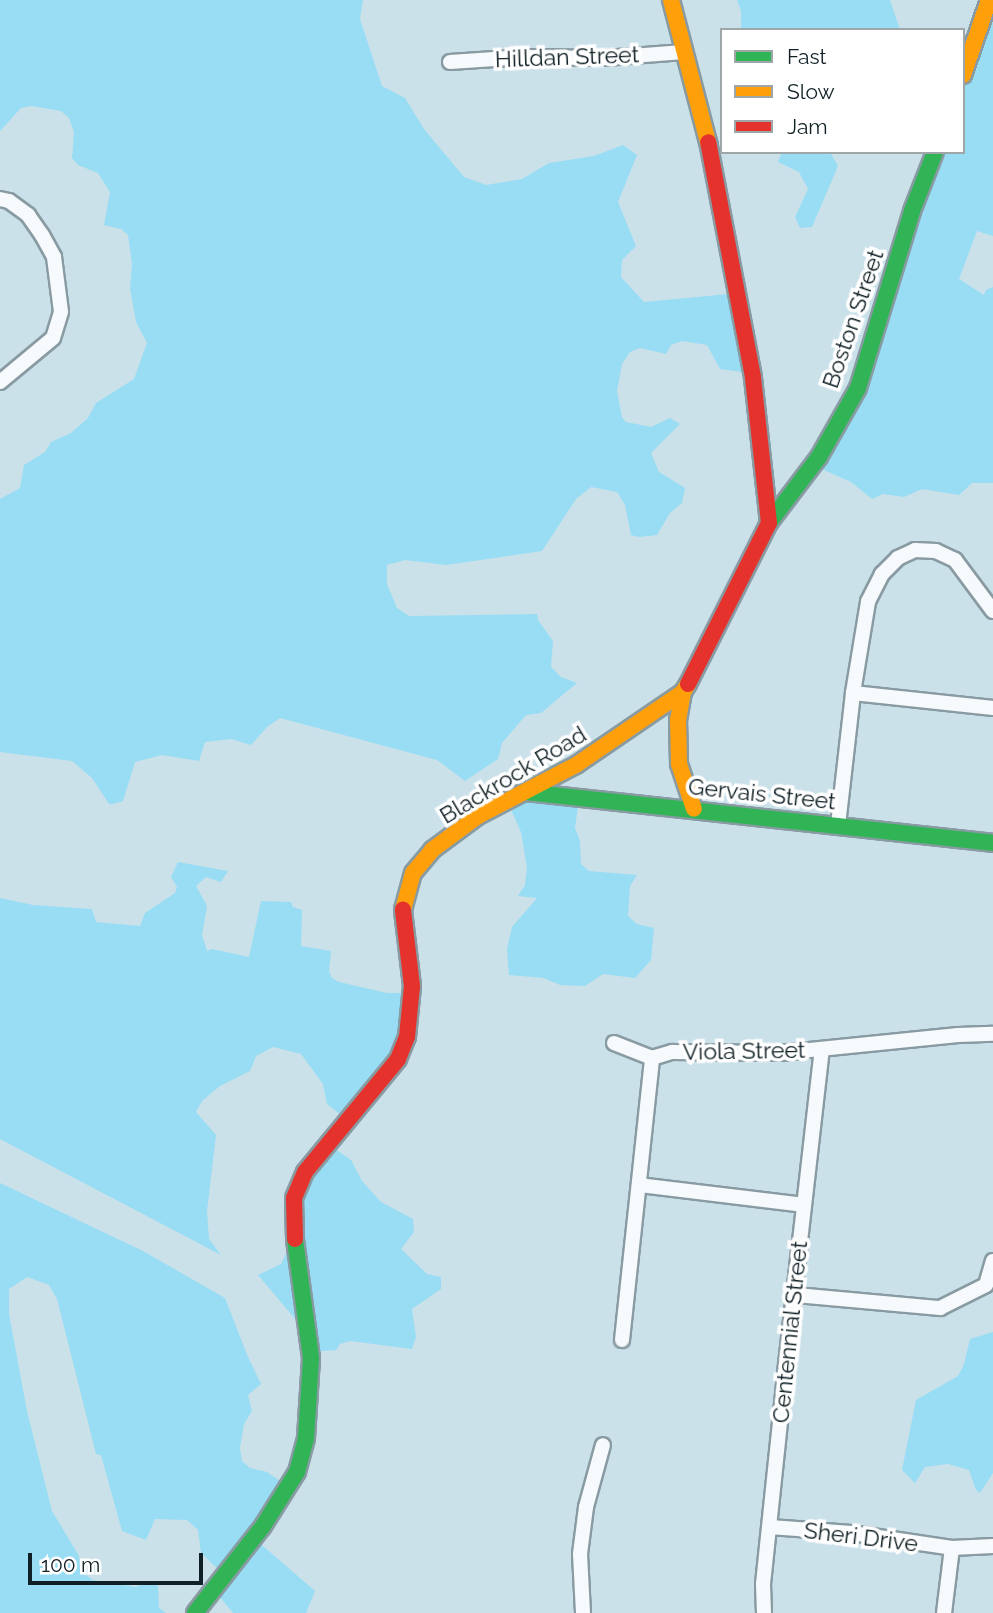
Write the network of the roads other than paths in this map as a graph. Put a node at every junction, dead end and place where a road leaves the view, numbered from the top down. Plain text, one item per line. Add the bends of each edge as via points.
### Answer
1 (671, 0) edge
2 (989, 0) edge
3 (684, 52) junction
4 (450, 62) dead end
5 (965, 69) edge
6 (934, 154) edge
7 (0, 199) edge
8 (0, 382) edge
9 (769, 523) junction
10 (993, 611) edge
11 (683, 692) junction
12 (853, 693) junction
13 (993, 708) edge
14 (526, 792) junction
15 (694, 808) junction
16 (838, 825) junction
17 (993, 843) edge
18 (993, 1034) edge
19 (614, 1043) dead end
20 (822, 1050) junction
21 (652, 1058) junction
22 (639, 1185) junction
23 (804, 1205) junction
24 (993, 1261) edge
25 (990, 1287) edge
26 (796, 1295) junction
27 (621, 1340) dead end
28 (603, 1445) dead end
29 (770, 1527) junction
30 (993, 1546) edge
31 (951, 1548) junction
32 (195, 1613) edge
33 (583, 1613) edge
34 (764, 1613) edge
35 (944, 1613) edge

1 - 3 street
2 - 5 street
3 - 4 street, Hilldan Street
3 - 9 street via 710,145 744,318
6 - 9 street, Boston Street via 858,388 819,457
7 - 8 street via 28,215 54,257 61,312 53,338
9 - 11 street, Blackrock Road via 698,671
10 - 12 street via 955,560 936,551 915,550 898,558 882,574 868,602
11 - 14 street, Blackrock Road via 576,765
11 - 15 street via 679,764
12 - 13 street
12 - 16 street
14 - 15 street, Gervais Street
14 - 32 street, Blackrock Road via 478,816 432,850 413,873 401,916 412,986 407,1037 398,1059 305,1172 293,1198 311,1358 306,1438 297,1472 270,1517
15 - 16 street, Gervais Street
16 - 17 street, Gervais Street
18 - 20 street, Viola Street
19 - 21 street
20 - 21 street, Viola Street via 672,1052
20 - 23 street, Centennial Street
21 - 22 street, Viola Street
22 - 23 street
22 - 27 street, Viola Street
23 - 26 street, Centennial Street
24 - 25 street
25 - 26 street via 940,1308
26 - 29 street, Centennial Street
28 - 33 street via 586,1507 580,1554
29 - 31 street, Sheri Drive
29 - 34 street, Centennial Street
30 - 31 street, Sheri Drive
31 - 35 street, Sheri Drive

